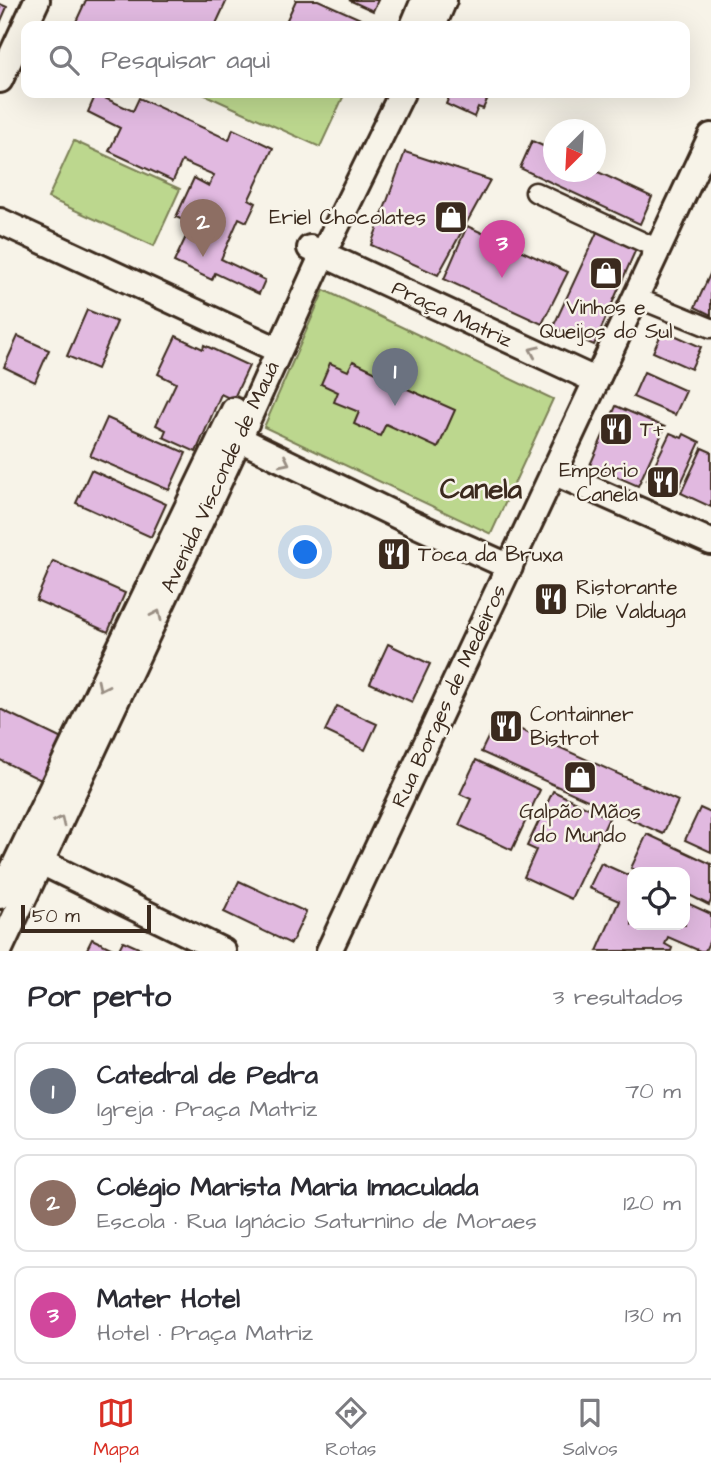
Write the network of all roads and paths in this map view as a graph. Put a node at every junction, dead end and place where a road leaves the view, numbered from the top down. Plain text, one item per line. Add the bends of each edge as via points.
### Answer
1 (37, 0) edge
2 (425, 0) edge
3 (444, 0) edge
4 (27, 21) edge
5 (415, 21) edge
6 (435, 21) edge
7 (21, 35) edge
8 (0, 80) edge
9 (381, 98) edge
10 (399, 98) edge
11 (711, 136) edge
12 (535, 192) dead end
13 (0, 221) edge
14 (658, 249) junction
15 (315, 250) junction
16 (635, 296) junction
17 (711, 328) edge
18 (271, 347) junction
19 (595, 380) junction
20 (232, 435) junction
21 (553, 472) junction
22 (711, 542) edge
23 (510, 567) junction
24 (20, 853) edge
25 (0, 896) edge
26 (0, 949) edge
27 (223, 951) edge
28 (329, 951) edge

1 - 4 street
2 - 5 street
3 - 6 street
7 - 8 street
9 - 15 street, Avenida Visconde de Mauá
10 - 15 street, Avenida Visconde de Mauá
11 - 14 street, Rua Borges de Medeiros
12 - 14 street
13 - 18 street
14 - 16 street, Rua Borges de Medeiros
15 - 18 street, Avenida Visconde de Mauá
19 -> 15 street, Praça Matriz
16 - 17 street
16 - 19 street, Rua Borges de Medeiros
18 - 20 street, Avenida Visconde de Mauá
19 - 21 street, Rua Borges de Medeiros
20 -> 23 street
20 - 24 street, Avenida Visconde de Mauá
21 - 22 street
21 - 23 street, Rua Borges de Medeiros
23 - 28 street, Rua Borges de Medeiros
24 - 25 street, Avenida Visconde de Mauá
24 - 26 street, Avenida Visconde de Mauá
24 - 27 street

